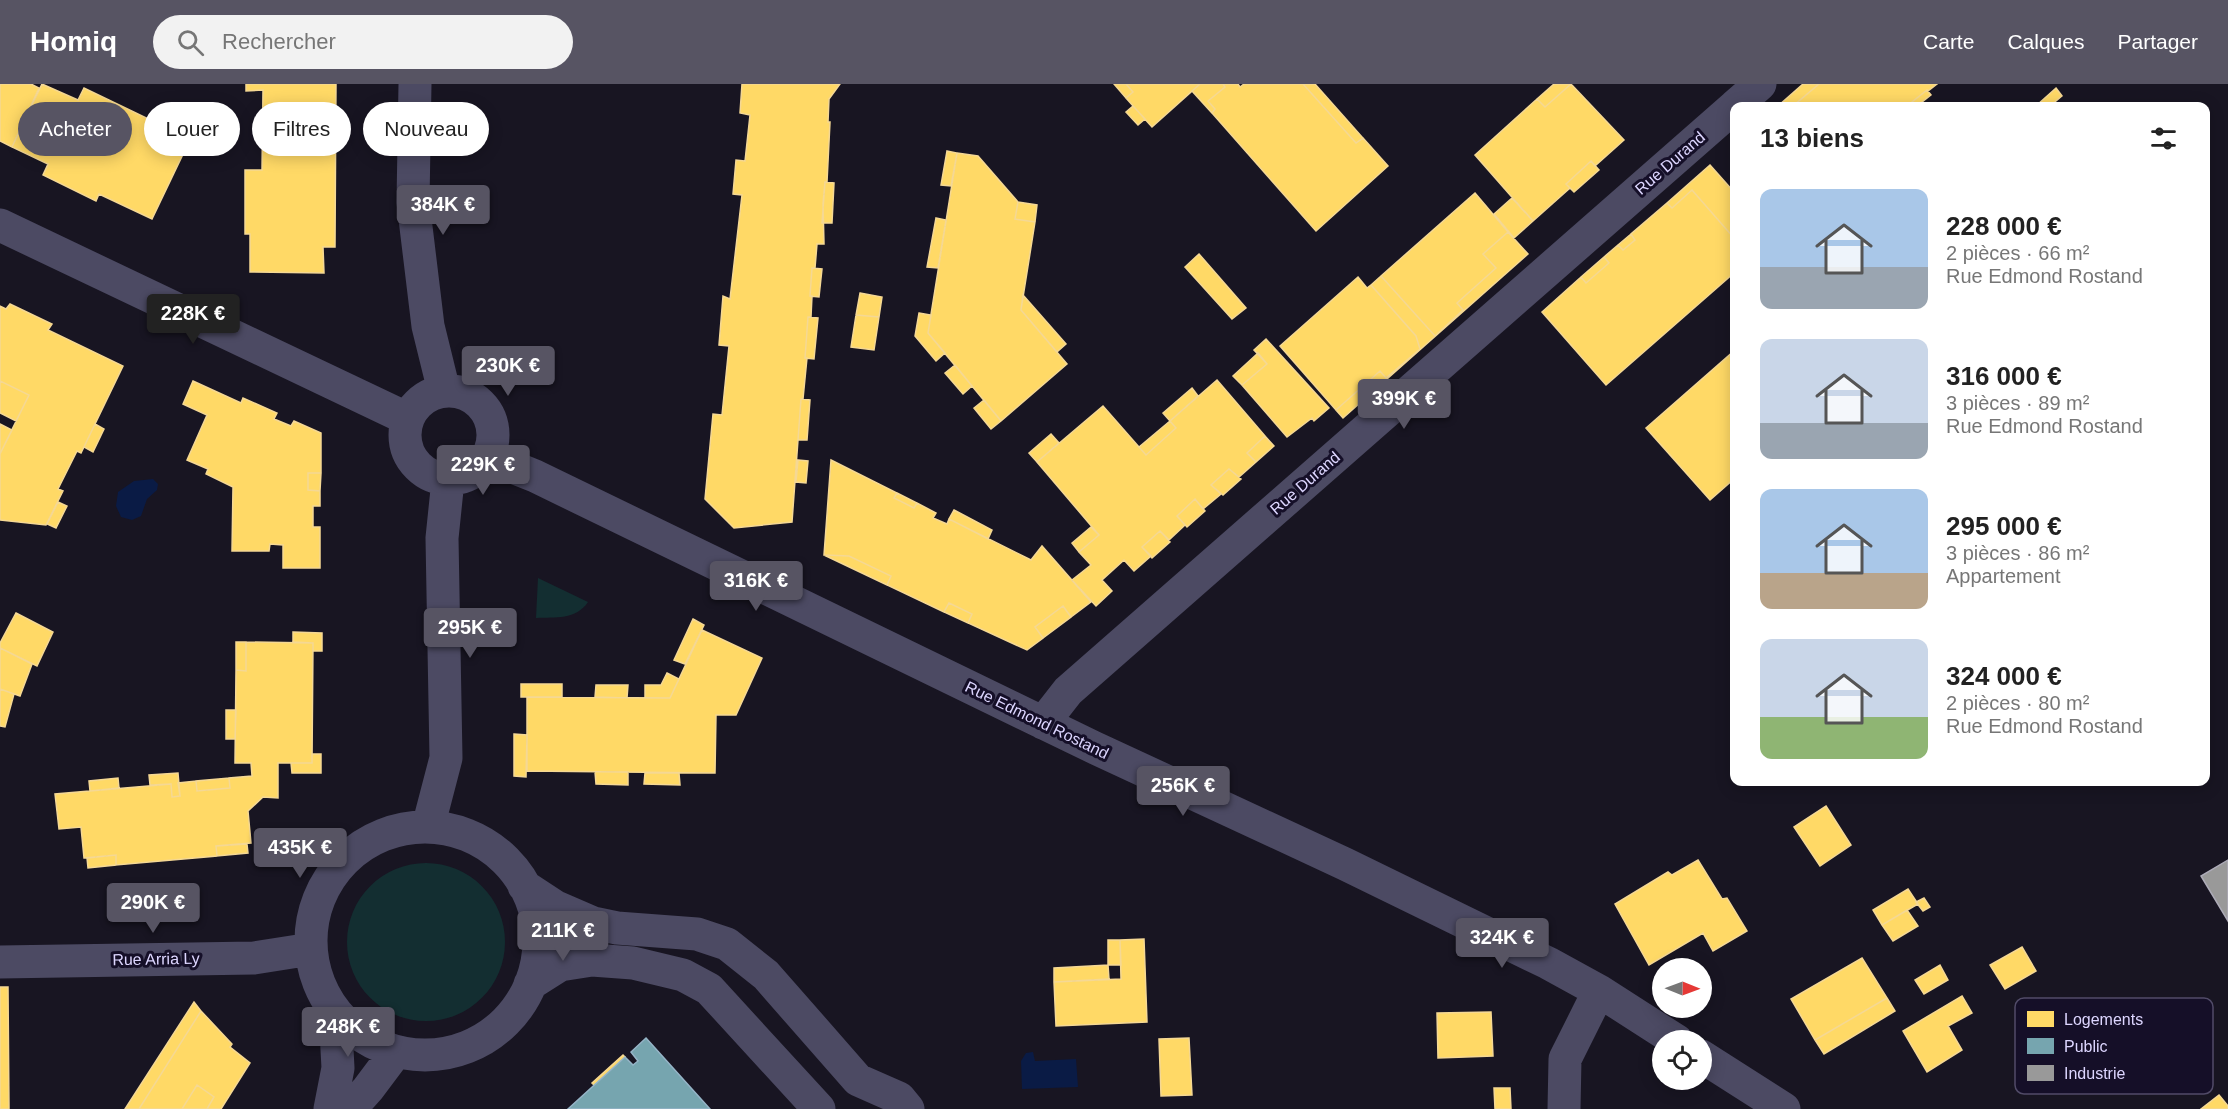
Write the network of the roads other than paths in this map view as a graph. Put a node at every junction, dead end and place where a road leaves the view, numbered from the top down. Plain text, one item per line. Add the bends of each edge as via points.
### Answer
1 (415, 84) edge
2 (1760, 84) edge
3 (1740, 102) edge
4 (1730, 111) edge
5 (0, 225) edge
6 (444, 391) junction
7 (408, 419) junction
8 (488, 457) junction
9 (448, 480) junction
10 (1043, 723) junction
11 (428, 826) junction
12 (524, 886) junction
13 (310, 949) junction
14 (0, 962) edge
15 (530, 984) junction
16 (1599, 991) junction
17 (335, 1012) junction
18 (1660, 1030) edge
19 (395, 1053) junction
20 (1712, 1063) edge
21 (858, 1095) edge
22 (903, 1103) edge
23 (330, 1109) edge
24 (350, 1109) edge
25 (819, 1109) edge
26 (1564, 1109) edge
27 (1784, 1109) edge

1 - 6 street via 413,202 428,326
2 - 3 street, Rue Durand
4 - 10 street, Rue Durand via 1068,691
5 - 7 street
6 - 7 street via 423,400
6 - 8 street via 468,395 486,410 493,426
7 - 9 street via 406,447 413,460 434,477
8 - 9 street via 471,474
8 - 10 street, Rue Edmond Rostand via 535,476
9 - 11 street via 442,538 446,758
10 - 16 street, Rue Edmond Rostand via 1356,869
11 - 12 street via 449,829 489,846
11 - 13 street via 386,833 367,842 335,870 316,907
12 - 15 street via 537,918 539,940
12 - 21 street via 593,924 698,934 727,944 766,975
13 - 14 street, Rue Arria Ly via 254,958
13 - 17 street via 318,982
15 - 19 street via 508,1020 480,1042 448,1054
15 - 25 street via 560,965 592,960 633,963 683,975 709,989
16 - 18 street, Rue Edmond Rostand
16 - 26 street via 1565,1059
17 - 19 street via 351,1030
17 - 23 street via 338,1068
19 - 24 street
20 - 27 street
21 - 22 street

